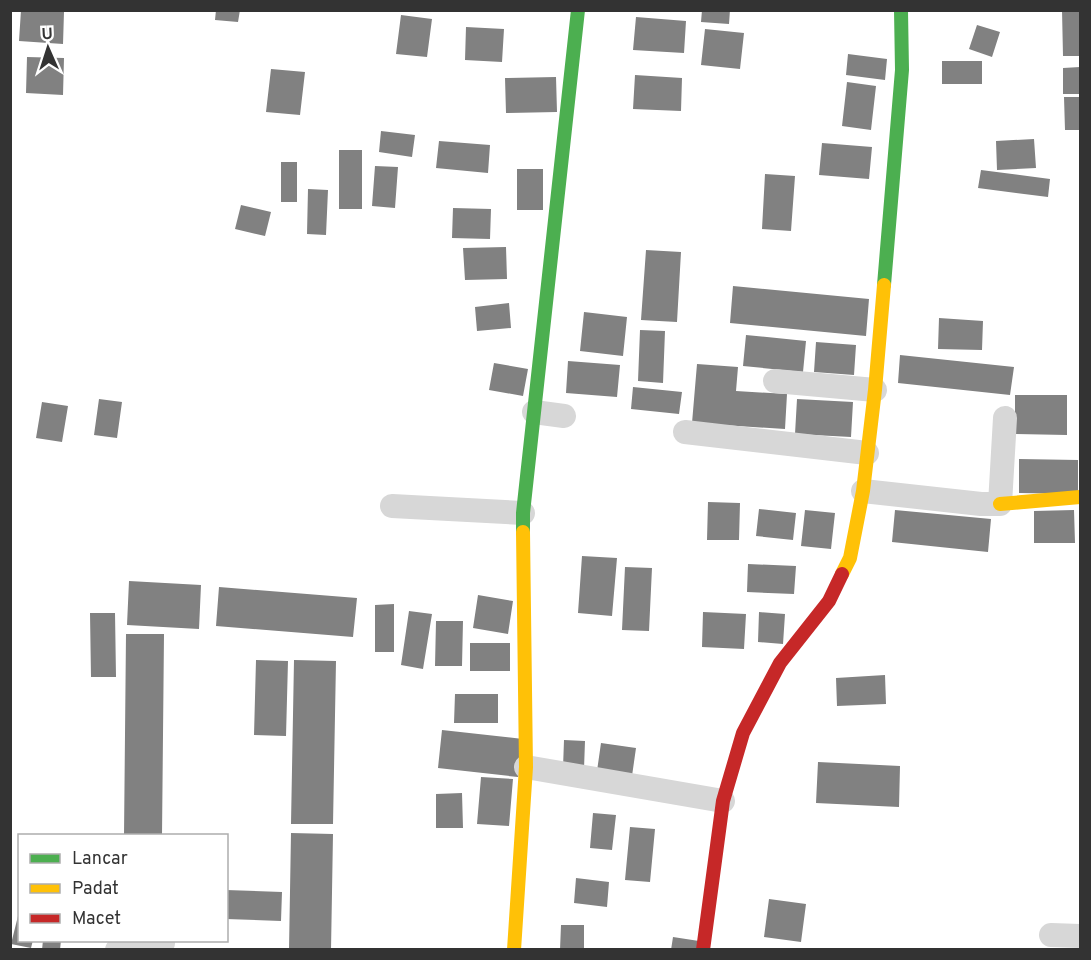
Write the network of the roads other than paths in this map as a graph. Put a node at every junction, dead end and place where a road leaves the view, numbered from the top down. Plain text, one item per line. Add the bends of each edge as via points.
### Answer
1 (578, 10) edge
2 (902, 10) edge
3 (775, 381) dead end
4 (874, 390) junction
5 (534, 412) junction
6 (564, 416) dead end
7 (1005, 418) dead end
8 (686, 432) dead end
9 (867, 453) junction
10 (863, 491) junction
11 (1080, 497) edge
12 (1000, 504) junction
13 (392, 506) dead end
14 (523, 513) junction
15 (526, 767) junction
16 (723, 801) junction
17 (1051, 935) dead end
18 (1080, 936) edge
19 (163, 943) dead end
20 (117, 950) edge
21 (514, 950) edge
22 (703, 950) edge

1 - 5 street
2 - 4 street via 902,70
3 - 4 street
4 - 9 street
5 - 6 street
5 - 14 street
7 - 12 street
8 - 9 street
9 - 10 street
10 - 12 street
10 - 16 street via 850,558 828,602 780,663 748,723
11 - 12 street
13 - 14 street
14 - 15 street
15 - 16 street
15 - 21 street
16 - 22 street
17 - 18 street
19 - 20 street via 133,942

